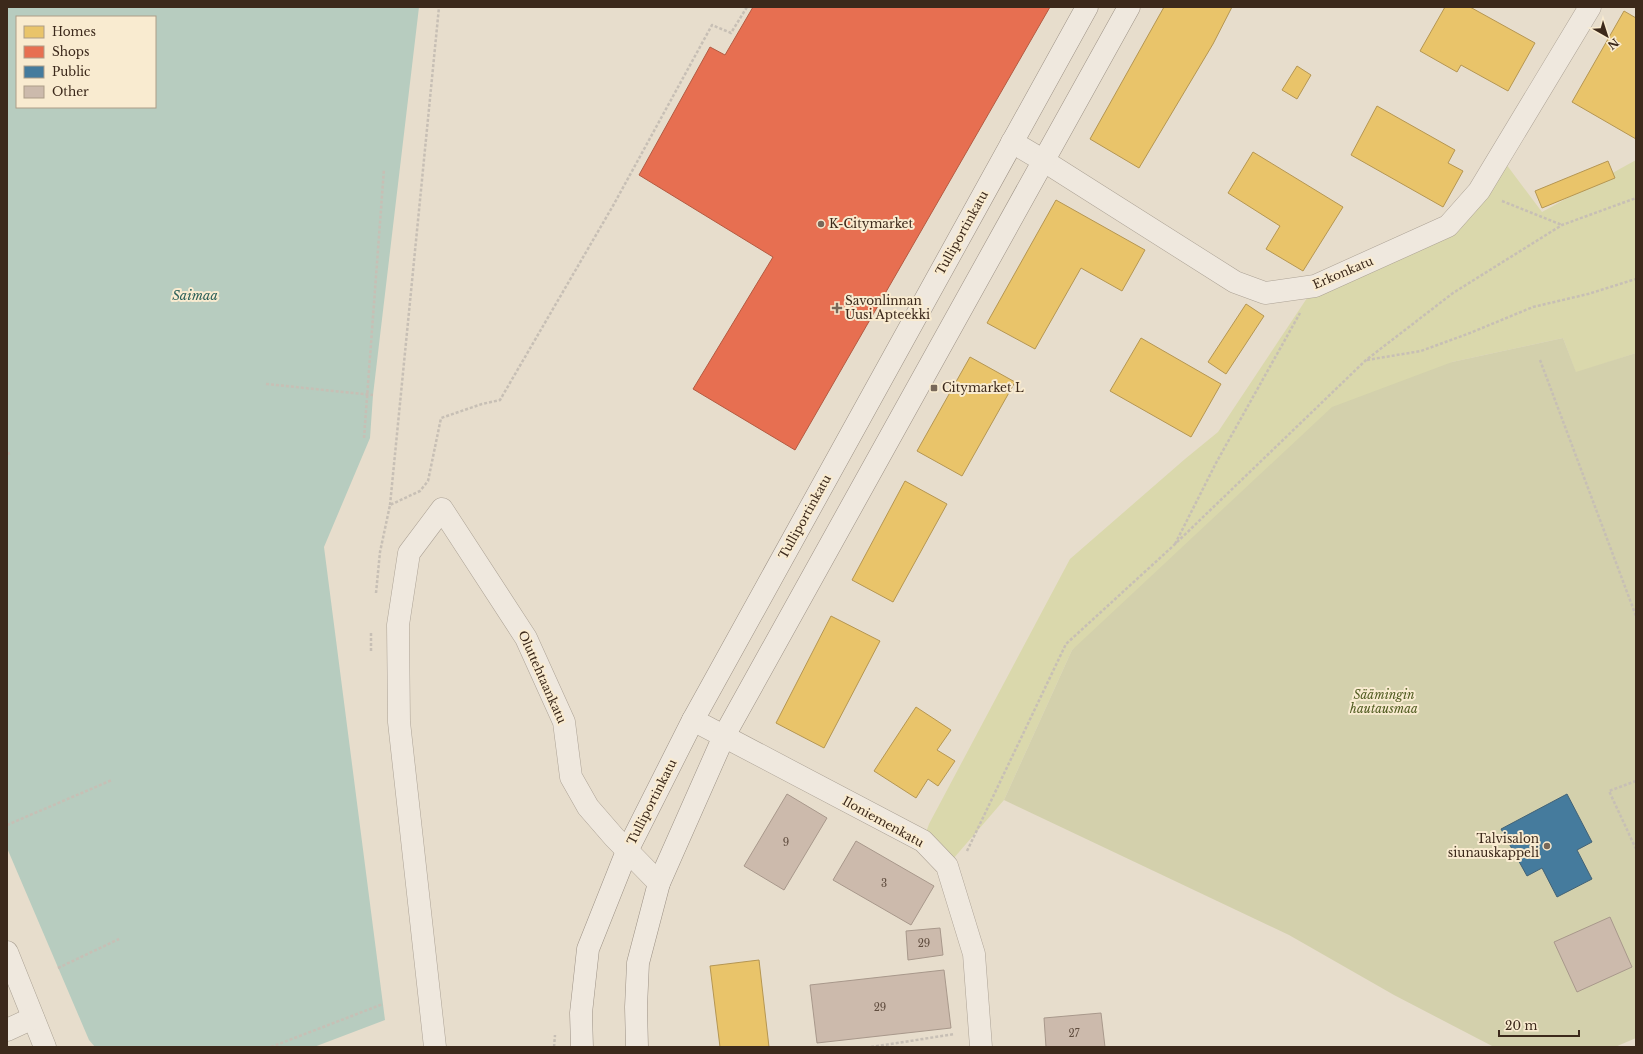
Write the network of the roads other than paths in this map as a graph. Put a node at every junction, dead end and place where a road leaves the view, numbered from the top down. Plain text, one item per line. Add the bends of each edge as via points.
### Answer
1 (1087, 7) edge
2 (1129, 7) edge
3 (1590, 7) edge
4 (1012, 142) junction
5 (1044, 161) junction
6 (693, 720) junction
7 (724, 736) junction
8 (627, 851) junction
9 (659, 883) junction
10 (7, 952) edge
11 (33, 1018) junction
12 (7, 1030) edge
13 (980, 1039) edge
14 (45, 1047) edge
15 (435, 1047) edge
16 (582, 1047) edge
17 (637, 1047) edge

1 - 4 street, Tulliportinkatu
2 - 5 street
3 - 5 street, Erkonkatu via 1479,191 1448,226 1315,286 1265,293 1235,282
4 - 5 street, Erkonkatu
4 - 6 street, Tulliportinkatu
5 - 7 street
6 - 7 street, Iloniemenkatu
6 - 8 street, Tulliportinkatu
7 - 9 street
7 - 13 street, Iloniemenkatu via 923,841 946,866 974,954
8 - 9 street, Oluttehtaankatu
8 - 15 street, Oluttehtaankatu via 588,807 571,777 564,722 526,638 442,509 409,553 398,625 399,722
8 - 16 street, Tulliportinkatu via 588,949 581,1013
9 - 17 street via 638,962
10 - 11 street
11 - 12 street
11 - 14 street

